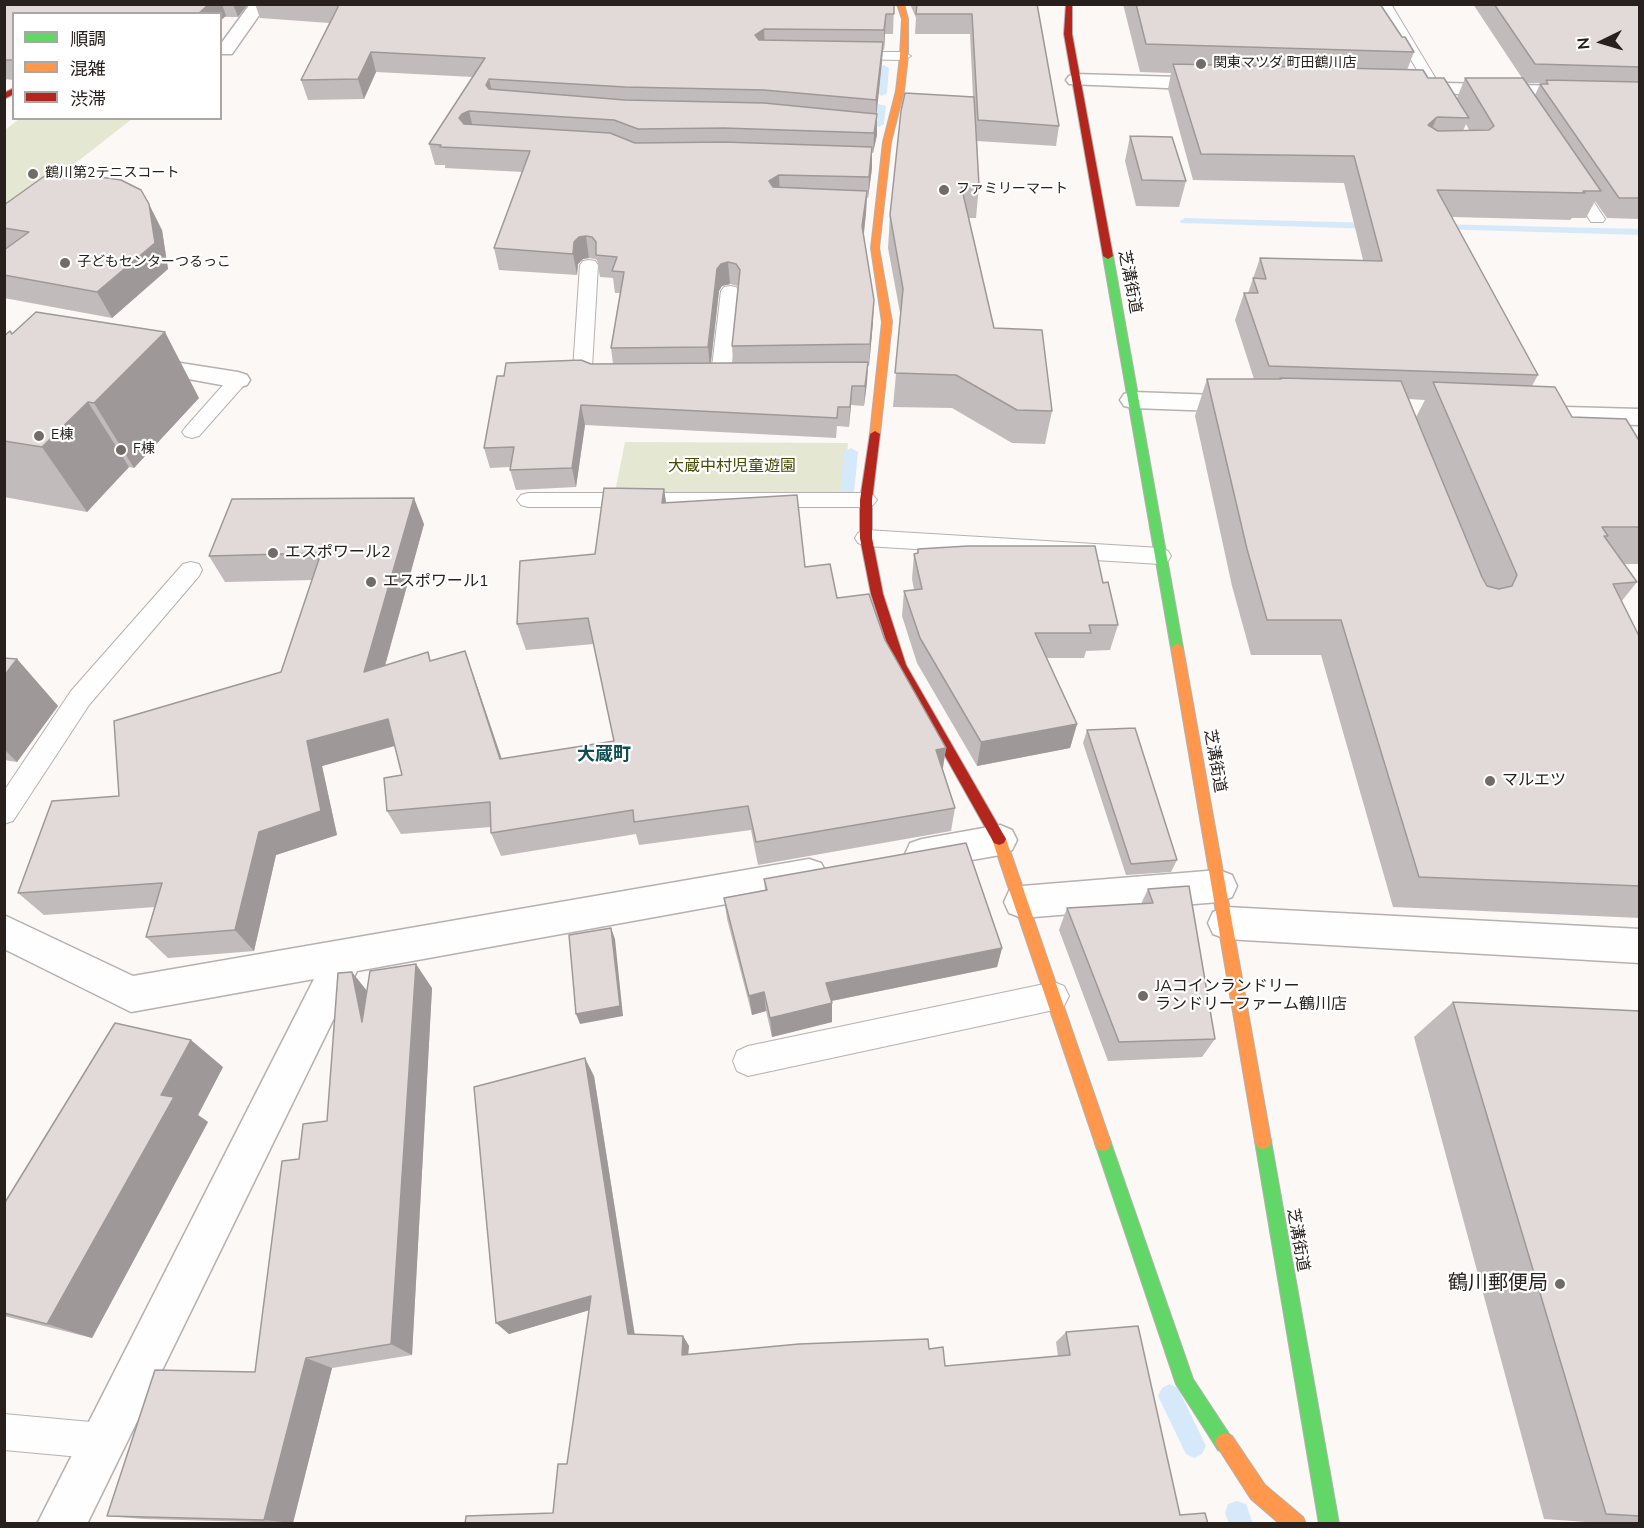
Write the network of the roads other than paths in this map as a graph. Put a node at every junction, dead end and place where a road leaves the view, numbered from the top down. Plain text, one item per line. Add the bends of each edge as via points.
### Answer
1 (259, 4) edge
2 (900, 4) edge
3 (1069, 4) edge
4 (1384, 4) edge
5 (226, 50) dead end
6 (834, 56) edge
7 (904, 56) junction
8 (1075, 80) junction
9 (1238, 84) edge
10 (1389, 88) edge
11 (1436, 89) junction
12 (1512, 91) junction
13 (1640, 94) edge
14 (1525, 111) edge
15 (1454, 120) edge
16 (1564, 170) edge
17 (1597, 219) edge
18 (589, 265) dead end
19 (730, 291) dead end
20 (117, 360) edge
21 (860, 374) edge
22 (883, 374) junction
23 (721, 375) junction
24 (744, 375) edge
25 (697, 376) edge
26 (626, 377) edge
27 (238, 380) joint
28 (1132, 400) junction
29 (1264, 405) edge
30 (1500, 413) edge
31 (1640, 417) edge
32 (192, 432) dead end
33 (528, 500) dead end
34 (866, 500) junction
35 (866, 538) junction
36 (1160, 556) junction
37 (191, 570) dead end
38 (4, 813) edge
39 (1000, 840) junction
40 (895, 859) edge
41 (836, 869) edge
42 (1220, 886) junction
43 (1022, 902) junction
44 (1226, 923) junction
45 (4, 931) edge
46 (1640, 946) edge
47 (345, 956) junction
48 (1054, 996) junction
49 (748, 1061) dead end
50 (4, 1432) edge
51 (102, 1441) junction
52 (62, 1524) edge
53 (1296, 1524) edge
54 (1329, 1524) edge

1 - 5 street
2 - 7 street
3 - 8 street, 芝溝街道 via 1068,34
4 - 11 lane
6 - 7 lane
7 - 22 street via 900,90 885,128 874,206 875,248 887,322
8 - 9 street
8 - 28 street, 芝溝街道
10 - 11 street
11 - 12 street
11 - 15 lane
12 - 13 street
12 - 14 lane
16 - 17 lane
18 - 26 lane via 582,370 602,378
19 - 23 lane
20 - 27 street
21 - 22 lane
22 - 34 street
23 - 24 lane
23 - 25 lane
27 - 32 lane
28 - 29 street
28 - 36 street, 芝溝街道
30 - 31 street
33 - 34 lane
34 - 35 street
35 - 36 lane
35 - 39 street via 877,594 900,665
36 - 42 street, 芝溝街道
37 - 38 lane via 80,698
39 - 40 street
39 - 43 street
41 - 47 street
42 - 43 street
42 - 44 street, 芝溝街道
43 - 48 street
44 - 46 street
44 - 54 street, 芝溝街道
45 - 47 street via 131,994
47 - 51 street
48 - 49 lane
48 - 53 street via 1185,1384 1258,1492
50 - 51 lane
51 - 52 street

